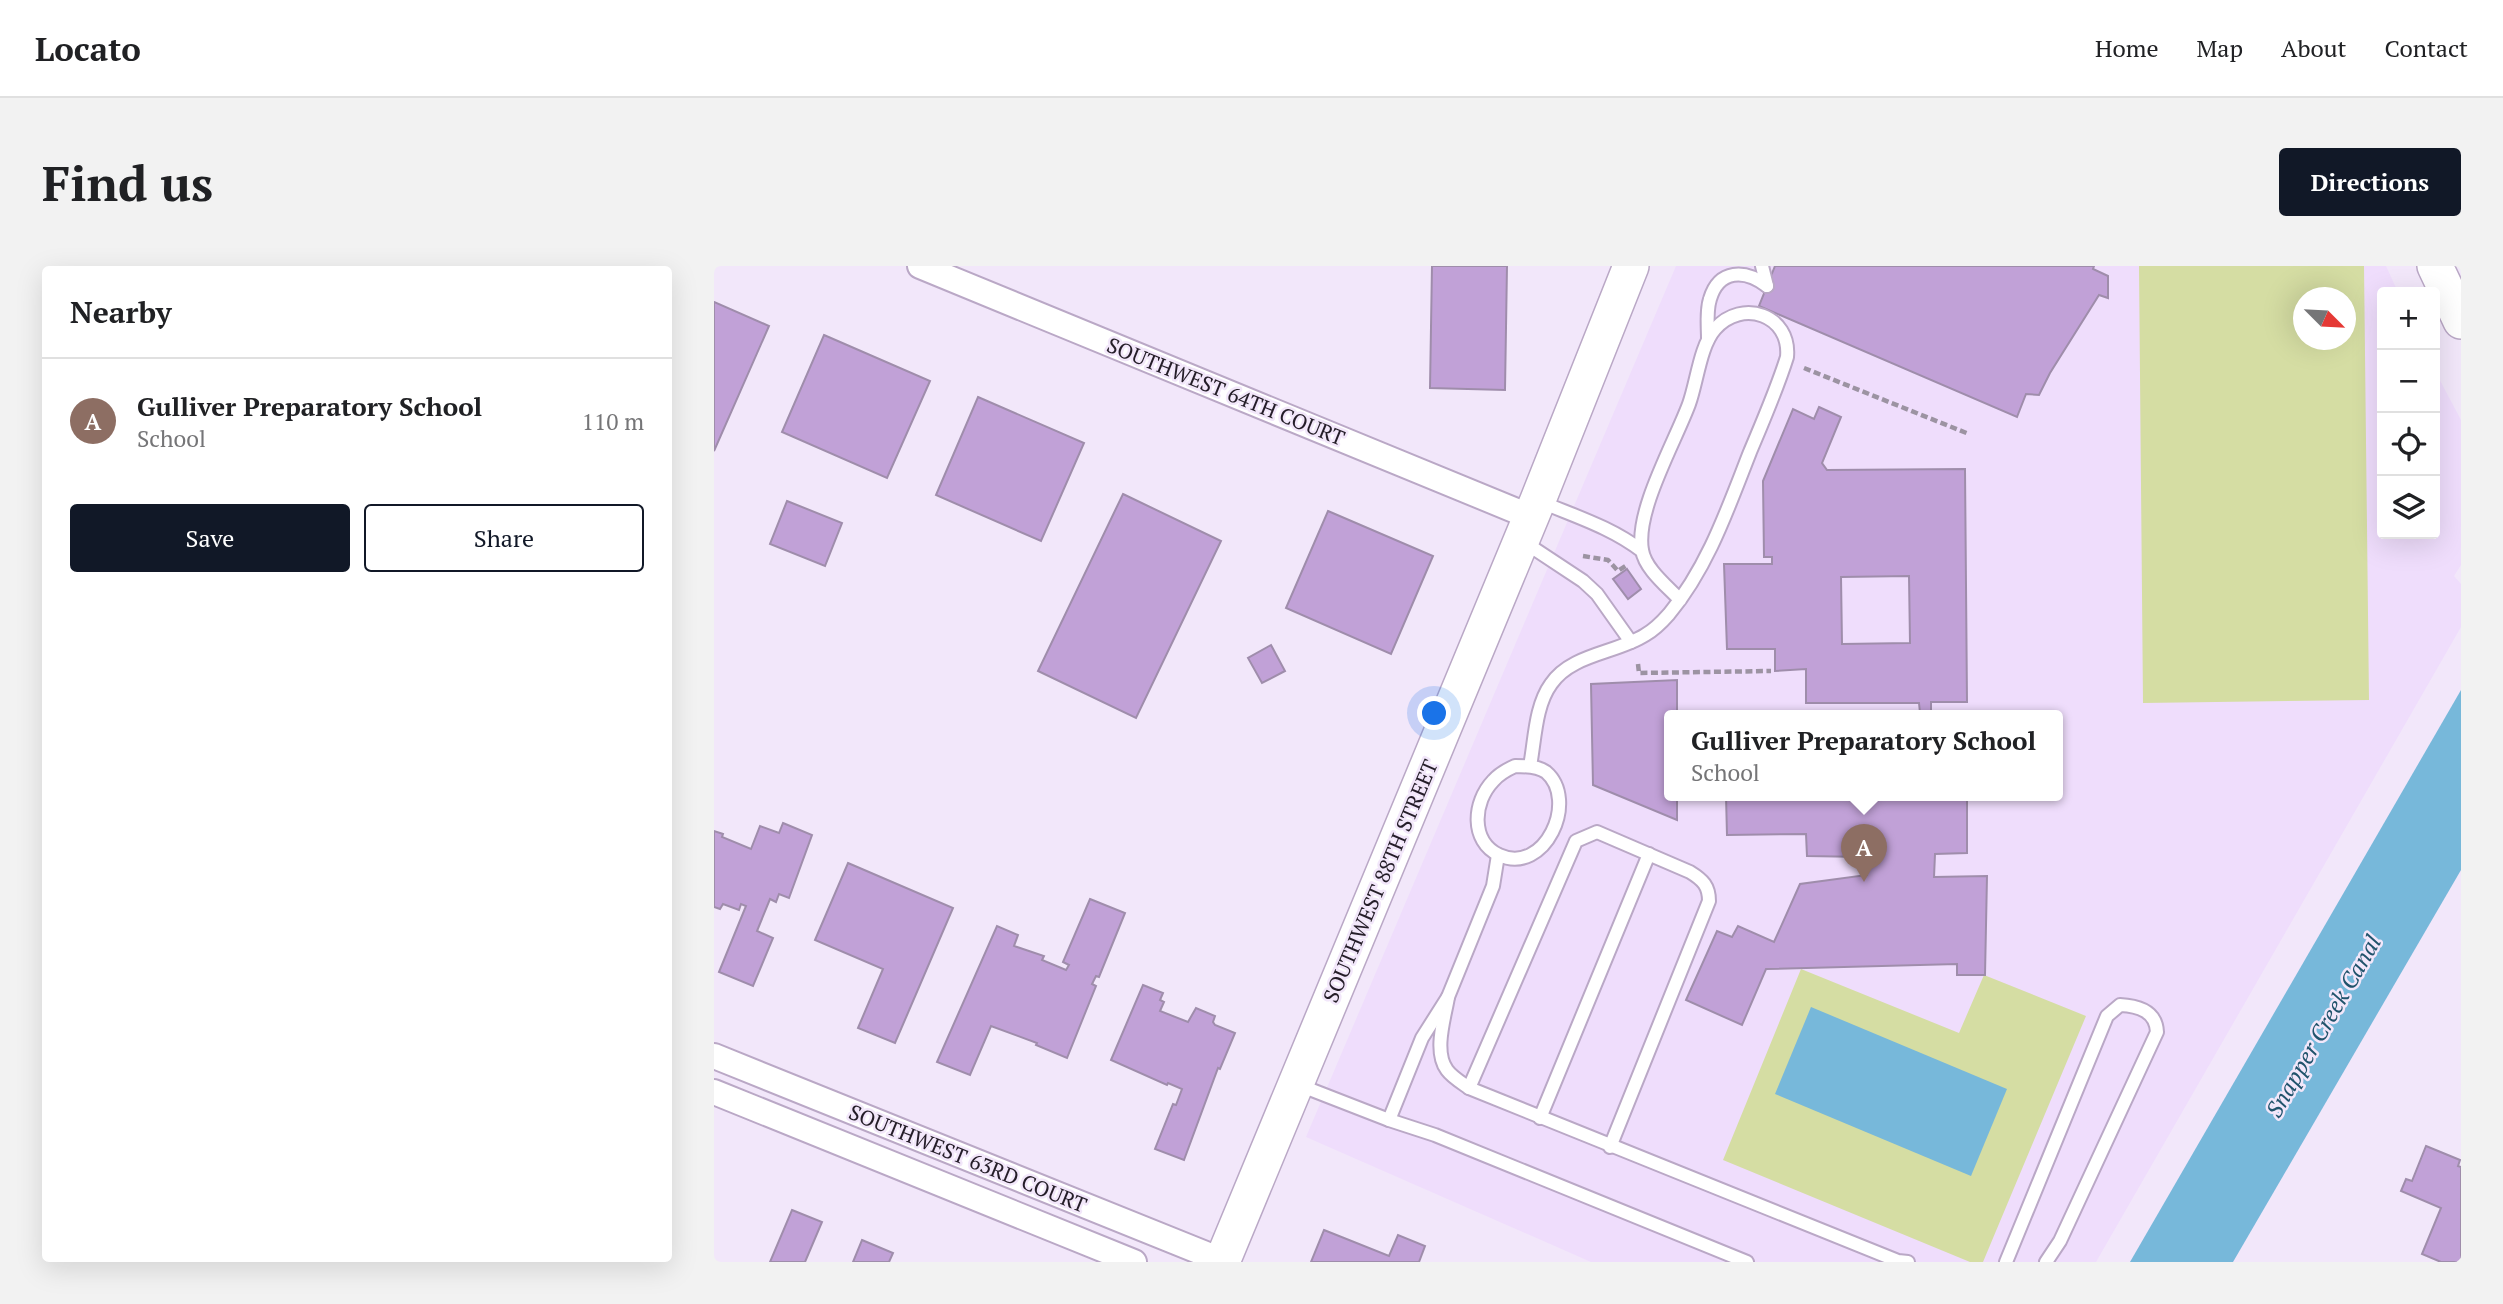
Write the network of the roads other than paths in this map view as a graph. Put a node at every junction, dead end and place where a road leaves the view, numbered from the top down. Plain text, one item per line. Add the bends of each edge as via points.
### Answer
1 (920, 266) edge
2 (1631, 266) edge
3 (1721, 266) edge
4 (1762, 266) edge
5 (2435, 266) edge
6 (1720, 281) junction
7 (1780, 315) dead end
8 (2461, 321) edge
9 (1783, 332) junction
10 (1708, 339) junction
11 (1530, 519) junction
12 (1642, 551) junction
13 (1680, 600) junction
14 (1631, 642) junction
15 (1530, 766) junction
16 (1554, 828) junction
17 (1576, 841) junction
18 (1649, 854) junction
19 (1498, 855) junction
20 (1448, 997) junction
21 (714, 1056) edge
22 (1296, 1084) junction
23 (1469, 1088) junction
24 (714, 1093) edge
25 (1540, 1118) junction
26 (1389, 1120) junction
27 (888, 1126) junction
28 (1610, 1147) junction
29 (874, 1158) junction
30 (1222, 1261) edge
31 (1134, 1262) edge
32 (1747, 1262) edge
33 (1908, 1262) edge
34 (2006, 1262) edge
35 (2046, 1262) edge

1 - 11 street, SOUTHWEST 64TH COURT
2 - 11 street, SOUTHWEST 88TH STREET
3 - 6 lane
4 - 6 lane via 1767,286 1735,273
5 - 8 street
6 - 10 lane via 1710,298
7 - 9 lane
9 - 10 lane via 1760,314 1744,311 1725,319
9 - 13 lane via 1788,347 1784,368 1714,541
10 - 12 lane via 1690,402 1649,503
11 - 12 lane via 1606,528
11 - 14 lane via 1575,575 1597,594
11 - 22 street, SOUTHWEST 88TH STREET
12 - 13 lane
13 - 14 lane via 1656,627
14 - 15 lane via 1583,660 1550,684 1541,705
15 - 16 lane via 1546,772 1554,784 1559,799
15 - 19 lane via 1515,766 1502,773 1483,796 1479,834
16 - 17 lane
16 - 19 lane via 1527,858
17 - 18 lane via 1597,832
17 - 23 lane
18 - 25 lane
18 - 28 lane via 1702,879 1709,901
19 - 20 lane via 1493,886
20 - 23 lane via 1441,1056 1447,1070
20 - 26 lane via 1422,1038
21 - 27 street, SOUTHWEST 63RD COURT
22 - 26 lane
22 - 30 street, SOUTHWEST 88TH STREET
23 - 25 lane
24 - 29 street, SOUTHWEST 63RD COURT
25 - 28 lane
26 - 32 lane
27 - 29 street
27 - 30 street, SOUTHWEST 63RD COURT
28 - 33 lane
29 - 31 street, SOUTHWEST 63RD COURT
34 - 35 lane via 2107,1016 2120,1004 2144,1009 2156,1022 2157,1032

